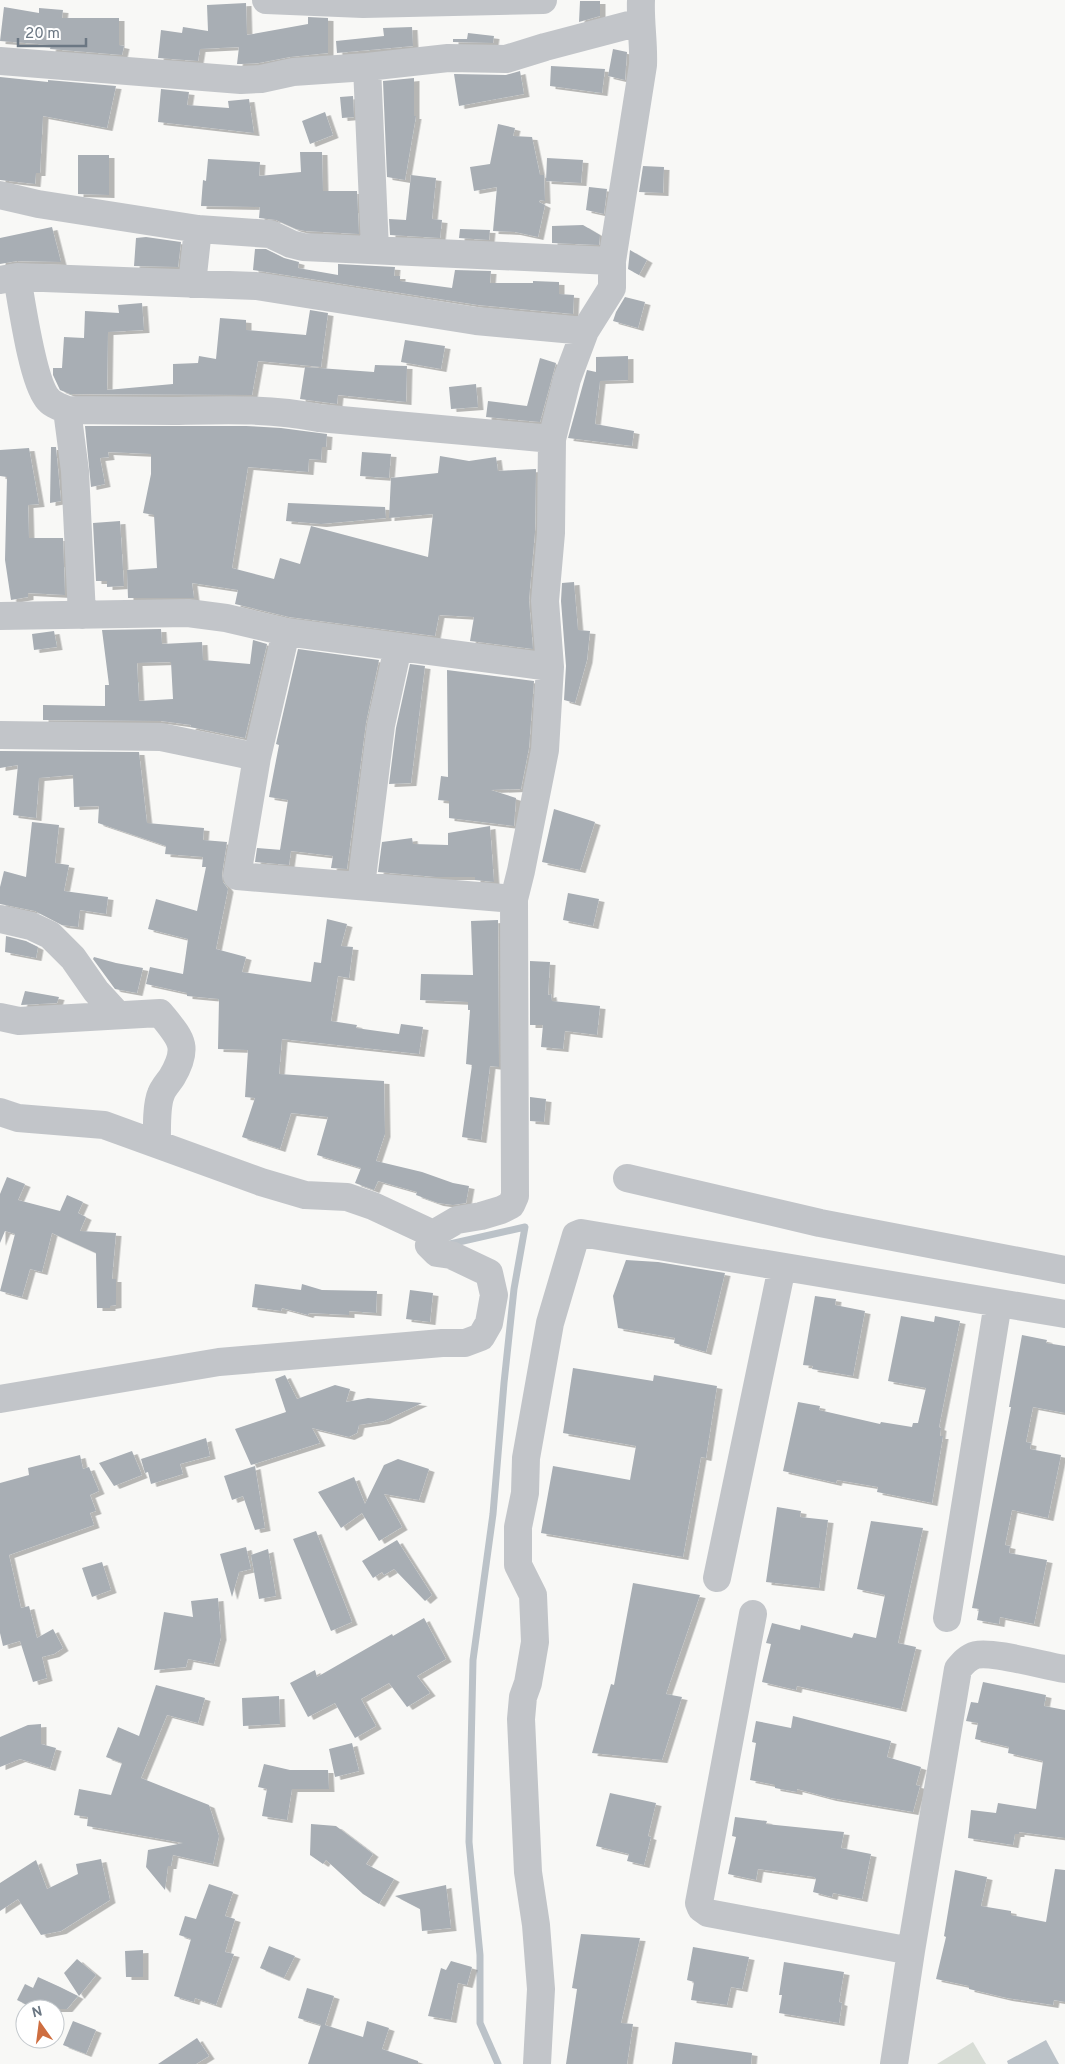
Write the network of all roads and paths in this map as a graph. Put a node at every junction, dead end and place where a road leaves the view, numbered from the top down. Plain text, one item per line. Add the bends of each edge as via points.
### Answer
1 (266, 0) edge
2 (544, 0) edge
3 (417, 2) edge
4 (640, 11) edge
5 (0, 61) edge
6 (367, 67) junction
7 (0, 195) edge
8 (198, 229) junction
9 (375, 249) junction
10 (612, 261) junction
11 (8, 278) edge
12 (192, 284) junction
13 (585, 331) junction
14 (67, 410) junction
15 (552, 439) junction
16 (82, 614) junction
17 (0, 616) edge
18 (286, 632) junction
19 (398, 647) junction
20 (550, 668) junction
21 (0, 735) edge
22 (257, 757) junction
23 (361, 886) junction
24 (514, 899) junction
25 (0, 919) edge
26 (118, 1015) junction
27 (0, 1017) edge
28 (0, 1112) edge
29 (157, 1144) junction
30 (627, 1178) dead end
31 (433, 1234) junction
32 (782, 1267) junction
33 (1065, 1270) edge
34 (998, 1303) junction
35 (1065, 1314) edge
36 (0, 1400) edge
37 (717, 1578) dead end
38 (753, 1614) dead end
39 (947, 1618) dead end
40 (1065, 1669) edge
41 (911, 1950) junction
42 (537, 2064) edge
43 (894, 2064) edge

1 - 3 street via 363,4
2 - 3 street
4 - 6 street via 506,59 448,58
4 - 10 street via 643,65
5 - 6 street via 242,80 293,72
6 - 9 street
7 - 8 street
8 - 9 street via 270,234 303,247
8 - 12 street
9 - 10 street
10 - 13 street via 612,288
11 - 12 street
11 - 14 street via 38,381 48,399
12 - 13 street via 256,286 476,321
13 - 15 street via 567,379
14 - 15 street via 237,409
14 - 16 street via 75,471
15 - 20 street via 551,533 545,611
16 - 17 street
16 - 18 street via 188,612
18 - 19 street
18 - 22 street
19 - 20 street
19 - 23 street via 382,725
20 - 24 street via 545,750
21 - 22 street via 161,737
22 - 23 street via 238,876
23 - 24 street
24 - 31 street via 515,1196 511,1205 501,1210 457,1220
25 - 26 street via 50,934
26 - 27 street via 19,1021
26 - 29 street via 160,1013 176,1032 183,1047 182,1056 160,1095
28 - 29 street via 18,1118 104,1125
29 - 31 street via 305,1195 347,1197
30 - 33 street via 820,1223
31 - 36 street via 429,1245 437,1254 451,1255 490,1272 494,1295 489,1323 481,1337 465,1343 219,1362
32 - 34 street
32 - 37 street
32 - 42 street via 581,1233 576,1235 550,1323 526,1458 525,1493 518,1527 518,1565 533,1595 535,1642 521,1719 528,1872 541,1990
34 - 35 street
34 - 39 street
38 - 41 street via 699,1903 701,1908 708,1912
40 - 41 street via 976,1655 968,1658 958,1669
41 - 43 street

